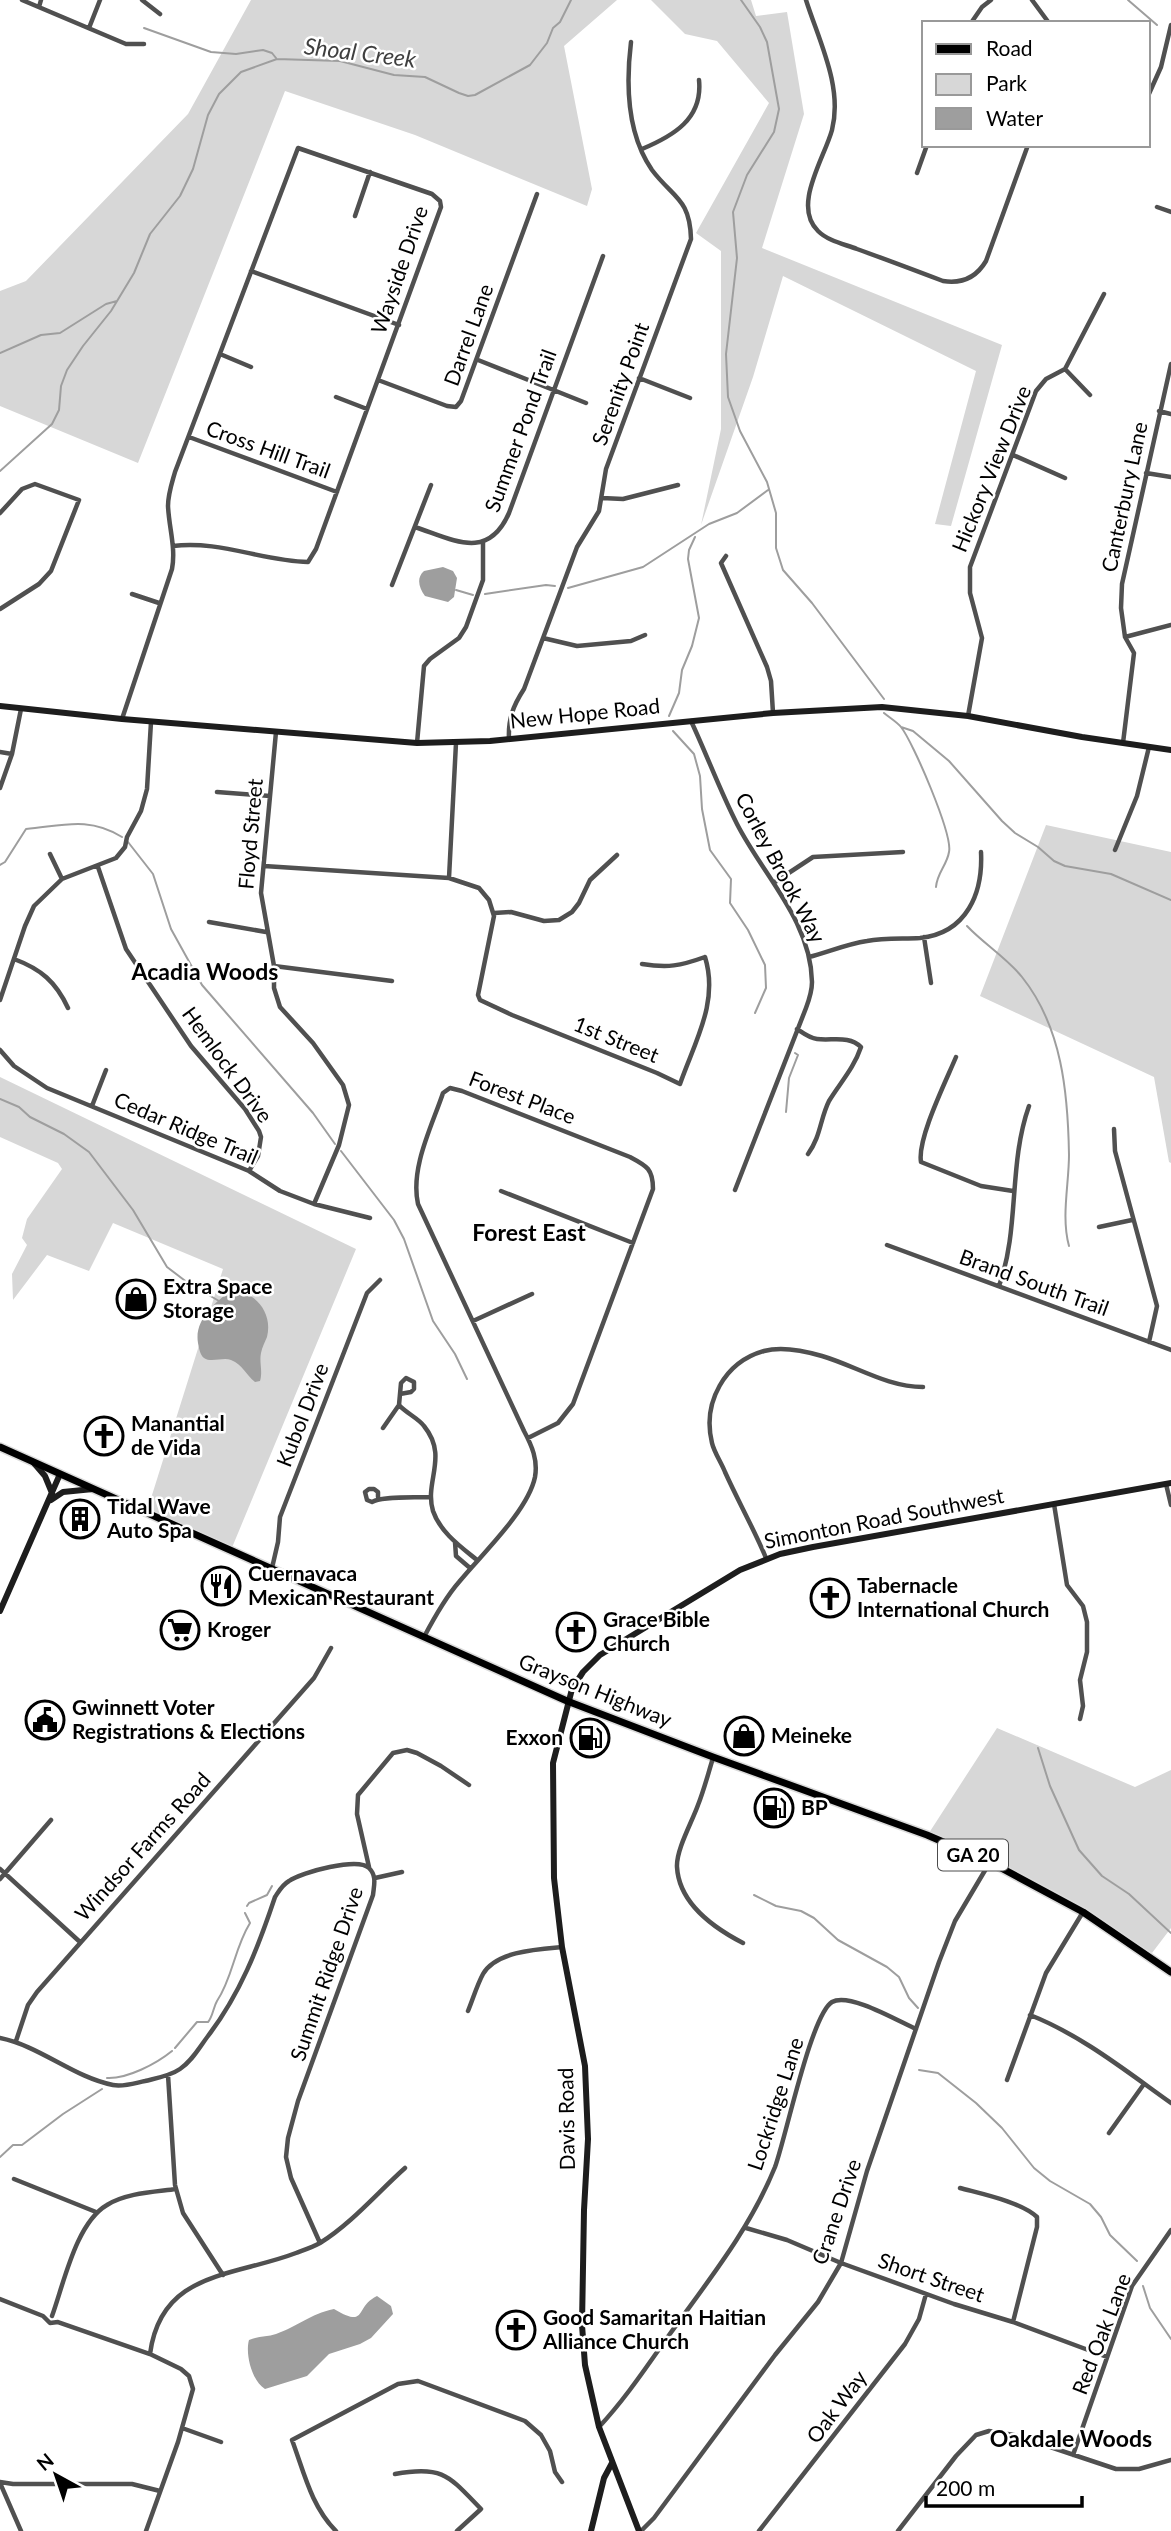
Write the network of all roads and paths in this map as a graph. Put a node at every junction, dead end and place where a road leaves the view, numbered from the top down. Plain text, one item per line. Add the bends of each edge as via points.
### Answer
1 (22, 0) edge
2 (41, 0) edge
3 (100, 0) edge
4 (142, 0) edge
5 (806, 0) edge
6 (991, 0) edge
7 (1031, 0) edge
8 (39, 7) junction
9 (160, 14) dead end
10 (972, 21) edge
11 (1047, 21) edge
12 (1171, 24) edge
13 (89, 28) junction
14 (631, 42) dead end
15 (144, 44) dead end
16 (699, 80) dead end
17 (1150, 92) edge
18 (926, 147) edge
19 (1027, 147) edge
20 (642, 149) junction
21 (370, 172) junction
22 (917, 173) dead end
23 (537, 194) dead end
24 (1157, 207) dead end
25 (1171, 212) edge
26 (355, 216) dead end
27 (603, 256) dead end
28 (251, 271) junction
29 (1104, 294) dead end
30 (399, 325) junction
31 (220, 354) junction
32 (478, 360) junction
33 (1171, 364) edge
34 (251, 367) dead end
35 (1065, 369) junction
36 (639, 378) junction
37 (378, 380) junction
38 (552, 391) junction
39 (1090, 395) dead end
40 (336, 397) dead end
41 (690, 398) dead end
42 (586, 403) dead end
43 (367, 409) junction
44 (1159, 411) junction
45 (1171, 414) edge
46 (189, 437) junction
47 (1013, 455) junction
48 (1146, 473) junction
49 (1171, 477) edge
50 (1065, 478) dead end
51 (431, 485) dead end
52 (678, 485) dead end
53 (337, 492) junction
54 (601, 498) junction
55 (0, 513) edge
56 (415, 527) junction
57 (483, 543) junction
58 (173, 546) junction
59 (726, 556) dead end
60 (392, 585) dead end
61 (132, 594) dead end
62 (159, 603) junction
63 (0, 609) edge
64 (1171, 625) edge
65 (645, 635) dead end
66 (1125, 637) junction
67 (543, 638) junction
68 (0, 706) edge
69 (21, 709) junction
70 (773, 713) junction
71 (968, 716) junction
72 (122, 719) junction
73 (691, 721) junction
74 (151, 722) junction
75 (276, 732) junction
76 (509, 739) junction
77 (417, 743) junction
78 (456, 743) junction
79 (1124, 743) junction
80 (1149, 747) junction
81 (1171, 750) edge
82 (0, 752) edge
83 (12, 754) junction
84 (0, 788) edge
85 (217, 792) dead end
86 (270, 796) junction
87 (1115, 850) dead end
88 (903, 852) dead end
89 (981, 852) dead end
90 (50, 853) dead end
91 (617, 855) dead end
92 (264, 866) junction
93 (98, 867) junction
94 (449, 878) junction
95 (62, 879) junction
96 (775, 882) junction
97 (494, 913) junction
98 (209, 922) dead end
99 (266, 932) junction
100 (924, 937) junction
101 (809, 957) junction
102 (14, 959) junction
103 (642, 964) dead end
104 (274, 966) junction
105 (392, 981) dead end
106 (931, 984) dead end
107 (0, 1000) edge
108 (68, 1008) dead end
109 (797, 1029) junction
110 (0, 1050) edge
111 (956, 1057) dead end
112 (106, 1070) dead end
113 (92, 1106) junction
114 (1029, 1107) dead end
115 (1114, 1129) dead end
116 (808, 1154) dead end
117 (249, 1171) junction
118 (500, 1191) dead end
119 (735, 1191) dead end
120 (1013, 1191) junction
121 (314, 1204) junction
122 (370, 1218) dead end
123 (1132, 1220) junction
124 (1099, 1227) dead end
125 (633, 1242) junction
126 (887, 1245) dead end
127 (380, 1280) dead end
128 (999, 1286) junction
129 (532, 1294) dead end
130 (473, 1321) junction
131 (1149, 1342) junction
132 (1171, 1350) edge
133 (923, 1387) dead end
134 (400, 1394) dead end
135 (399, 1405) junction
136 (383, 1428) dead end
137 (528, 1438) junction
138 (0, 1447) edge
139 (32, 1461) junction
140 (60, 1474) junction
141 (1169, 1483) edge
142 (93, 1489) junction
143 (52, 1493) junction
144 (378, 1497) dead end
145 (430, 1497) junction
146 (1054, 1504) junction
147 (1171, 1505) edge
148 (46, 1507) junction
149 (455, 1541) junction
150 (766, 1558) junction
151 (477, 1560) junction
152 (470, 1568) junction
153 (272, 1569) junction
154 (0, 1611) edge
155 (425, 1637) junction
156 (331, 1648) dead end
157 (567, 1701) junction
158 (1080, 1719) dead end
159 (713, 1757) junction
160 (470, 1785) dead end
161 (51, 1821) dead end
162 (990, 1862) junction
163 (369, 1868) junction
164 (2, 1871) edge
165 (402, 1872) dead end
166 (375, 1878) junction
167 (0, 1879) edge
168 (1083, 1912) junction
169 (80, 1942) junction
170 (743, 1942) dead end
171 (562, 1947) junction
172 (1171, 1972) edge
173 (468, 2011) dead end
174 (1030, 2015) junction
175 (916, 2029) junction
176 (0, 2038) edge
177 (16, 2041) junction
178 (168, 2075) junction
179 (1007, 2080) dead end
180 (1144, 2084) junction
181 (1171, 2103) edge
182 (1109, 2133) dead end
183 (405, 2168) dead end
184 (14, 2179) dead end
185 (960, 2188) dead end
186 (176, 2189) junction
187 (96, 2212) junction
188 (746, 2228) junction
189 (1170, 2234) edge
190 (320, 2243) junction
191 (841, 2263) junction
192 (223, 2275) junction
193 (926, 2294) junction
194 (0, 2299) edge
195 (43, 2316) junction
196 (52, 2316) junction
197 (58, 2322) junction
198 (1013, 2322) junction
199 (150, 2354) junction
200 (1107, 2357) junction
201 (599, 2427) junction
202 (182, 2428) junction
203 (221, 2442) dead end
204 (1073, 2455) junction
205 (1171, 2460) edge
206 (612, 2463) junction
207 (396, 2474) dead end
208 (0, 2482) edge
209 (562, 2482) dead end
210 (160, 2491) junction
211 (21, 2531) edge
212 (146, 2531) edge
213 (336, 2531) edge
214 (457, 2531) edge
215 (591, 2531) edge
216 (640, 2531) edge
217 (759, 2531) edge
218 (898, 2531) edge

1 - 8 street
2 - 8 street
3 - 13 street
4 - 9 street
5 - 19 street via 835,97 832,129 808,197 811,222 825,237 943,281 963,281 986,261
6 - 10 street
7 - 11 street
8 - 13 street
12 - 17 street
13 - 15 street via 126,44
14 - 20 street, Serenity Point via 628,97
16 - 20 street via 700,95 689,118 666,139
18 - 22 street
20 - 36 street, Serenity Point via 652,169 684,205 691,239
21 - 26 street
21 - 28 street, Wayside Drive via 298,148
21 - 30 street, Wayside Drive via 440,201
23 - 32 street, Darrel Lane
24 - 25 street
27 - 38 street, Summer Pond Trail
28 - 30 street
28 - 31 street, Wayside Drive
29 - 35 street, Hickory View Drive
30 - 37 street, Wayside Drive
31 - 34 street
31 - 46 street, Wayside Drive
32 - 37 street, Darrel Lane via 456,407
32 - 38 street
33 - 44 street, Canterbury Lane
35 - 39 street
35 - 47 street, Hickory View Drive via 1046,379 1036,391
36 - 41 street
36 - 54 street, Serenity Point via 606,469
37 - 43 street, Wayside Drive
38 - 42 street
38 - 57 street, Summer Pond Trail via 505,521
40 - 43 street
43 - 53 street, Wayside Drive
44 - 45 street
44 - 48 street, Canterbury Lane
46 - 53 street, Cross Hill Trail
46 - 58 street, Wayside Drive via 169,494
47 - 50 street
47 - 71 street, Hickory View Drive via 970,567 970,593 982,638
48 - 49 street
48 - 66 street, Canterbury Lane via 1122,584
51 - 56 street
52 - 54 street via 623,499
53 - 58 street, Wayside Drive via 308,562 204,545
54 - 67 street, Serenity Point
55 - 63 street via 22,489 35,484 79,500 51,571
56 - 57 street
56 - 60 street
57 - 77 street via 483,580 466,627 424,666
58 - 62 street, Wayside Drive via 172,569
59 - 70 street via 721,564 767,667
61 - 62 street
62 - 72 street, Wayside Drive
64 - 66 street
65 - 67 street via 631,641 577,646
66 - 79 street, Canterbury Lane via 1134,653
67 - 76 street, Serenity Point via 512,709
68 - 69 street, New Hope Road
69 - 72 street, New Hope Road
69 - 83 street
70 - 71 street, New Hope Road via 862,706
70 - 73 street, New Hope Road
71 - 79 street, New Hope Road
72 - 74 street, New Hope Road
73 - 76 street, New Hope Road
73 - 96 street, Corley Brook Way via 737,824
74 - 75 street, New Hope Road
74 - 93 street via 147,789 141,810 125,847
75 - 77 street, New Hope Road
75 - 86 street, Floyd Street
76 - 78 street, New Hope Road
77 - 78 street, New Hope Road
78 - 94 street
79 - 80 street, New Hope Road
80 - 81 street, New Hope Road
80 - 87 street via 1137,796
82 - 83 street
83 - 84 street
85 - 86 street
86 - 92 street, Floyd Street
88 - 96 street via 813,857
89 - 100 street via 982,870 970,910 958,925
90 - 95 street
91 - 97 street via 590,880 579,903 559,920
92 - 94 street
92 - 99 street, Floyd Street via 261,893
93 - 95 street
93 - 117 street, Hemlock Drive via 126,950 191,1046 259,1131 258,1156
94 - 97 street via 479,888
95 - 102 street via 34,906
96 - 101 street, Corley Brook Way
97 - 103 street, 1st Street via 480,1000 680,1084 710,996 705,957 665,968
98 - 99 street
99 - 104 street, Floyd Street
100 - 101 street via 866,941
100 - 106 street
101 - 109 street, Corley Brook Way via 813,985
102 - 107 street
102 - 108 street via 46,974
104 - 105 street
104 - 121 street, Floyd Street via 279,1007 341,1082 349,1105
109 - 116 street via 815,1039 843,1039 861,1047 827,1105 817,1142
109 - 119 street, Corley Brook Way
110 - 113 street, Cedar Ridge Trail via 14,1066 47,1088
111 - 120 street via 923,1138 921,1162 981,1186
112 - 113 street
113 - 117 street, Cedar Ridge Trail
114 - 120 street via 1019,1138
115 - 123 street
117 - 121 street, Cedar Ridge Trail
118 - 125 street
120 - 128 street via 1009,1244
121 - 122 street, Cedar Ridge Trail
123 - 124 street
123 - 131 street via 1157,1306
125 - 130 street, Forest Place via 653,1189 653,1176 646,1165 450,1088 443,1093 415,1189
125 - 137 street, Forest Place via 573,1405 558,1423
126 - 128 street, Brand South Trail
127 - 153 street, Kubol Drive via 367,1293 280,1517
128 - 131 street, Brand South Trail
129 - 130 street
130 - 137 street, Forest Place
131 - 132 street, Brand South Trail
133 - 150 street via 903,1387 822,1356 787,1349 765,1350 736,1364 717,1389 710,1410 712,1442
134 - 135 street
135 - 136 street
135 - 145 street via 424,1425 433,1442 437,1459
137 - 151 street, Forest Place via 536,1460 535,1479 508,1525
138 - 139 main road, Grayson Highway / GA 20
139 - 140 main road, Grayson Highway / GA 20
139 - 143 street
140 - 142 main road, Grayson Highway / GA 20
140 - 143 street
141 - 146 street, Simonton Road Southwest
141 - 147 street
142 - 148 street via 63,1492
142 - 153 main road, Grayson Highway / GA 20
143 - 148 street
144 - 145 street
145 - 149 street via 437,1520
146 - 150 street, Simonton Road Southwest
146 - 158 street via 1067,1585 1083,1606 1087,1622
148 - 154 street
149 - 151 street
149 - 152 street via 456,1556
150 - 157 street, Simonton Road Southwest via 607,1650 579,1677
151 - 152 street, Forest Place
152 - 155 street, Forest Place
153 - 155 main road, Grayson Highway / GA 20
155 - 157 main road, Grayson Highway / GA 20
156 - 169 street, Windsor Farms Road via 314,1678
157 - 159 main road, Grayson Highway / GA 20
157 - 171 street, Davis Road via 553,1782 554,1878
159 - 162 main road, Grayson Highway / GA 20
159 - 170 street via 677,1869 682,1888 704,1917
160 - 163 street via 417,1753 393,1753 365,1784 356,1804
161 - 164 street
162 - 168 main road, Grayson Highway / GA 20
162 - 175 street, Crane Drive via 955,1921
163 - 166 street, Summit Ridge Drive
163 - 178 street, Summit Ridge Drive via 349,1863 295,1877 280,1888 232,2001 193,2058
164 - 167 street
164 - 169 street
165 - 166 street
166 - 190 street, Summit Ridge Drive via 288,2138 291,2178
168 - 172 main road, Grayson Highway / GA 20
168 - 174 street via 1046,1973
169 - 177 street, Windsor Farms Road via 28,2005
171 - 173 street via 522,1951 493,1964 484,1972
171 - 201 street, Davis Road via 585,2066 588,2139 582,2325 585,2365
174 - 179 street
174 - 180 street via 1057,2026
175 - 188 street, Lockridge Lane via 846,1998 827,2007 813,2037 775,2166
175 - 191 street, Crane Drive
176 - 177 street, Summit Ridge Drive
177 - 178 street, Summit Ridge Drive via 114,2085
178 - 186 street
180 - 181 street
180 - 182 street
183 - 190 street
184 - 187 street
185 - 198 street via 1013,2204 1037,2217
186 - 187 street via 115,2201
186 - 192 street via 183,2213
187 - 196 street via 81,2234
188 - 191 street, Short Street via 787,2239
188 - 201 street, Lockridge Lane via 626,2398
189 - 200 street, Red Oak Lane via 1132,2286
190 - 192 street
191 - 193 street, Short Street
191 - 216 street, Crane Drive via 818,2302
192 - 199 street via 174,2298 155,2333
193 - 198 street, Short Street
193 - 217 street, Oak Way via 905,2344
194 - 195 street
195 - 196 street
195 - 197 street via 50,2323
196 - 197 street
197 - 199 street
198 - 200 street, Short Street
199 - 202 street via 189,2376 193,2389
200 - 204 street, Red Oak Lane
201 - 206 street, Davis Road
202 - 203 street
202 - 210 street
204 - 205 street via 1116,2469 1139,2469
204 - 218 street via 1000,2431 976,2435
206 - 215 street
206 - 216 street, Davis Road
207 - 214 street via 421,2469 455,2482 481,2509
208 - 210 street via 132,2484
208 - 211 street
209 - 213 street via 541,2435 526,2421 418,2381 398,2384 292,2440 312,2497
210 - 212 street

